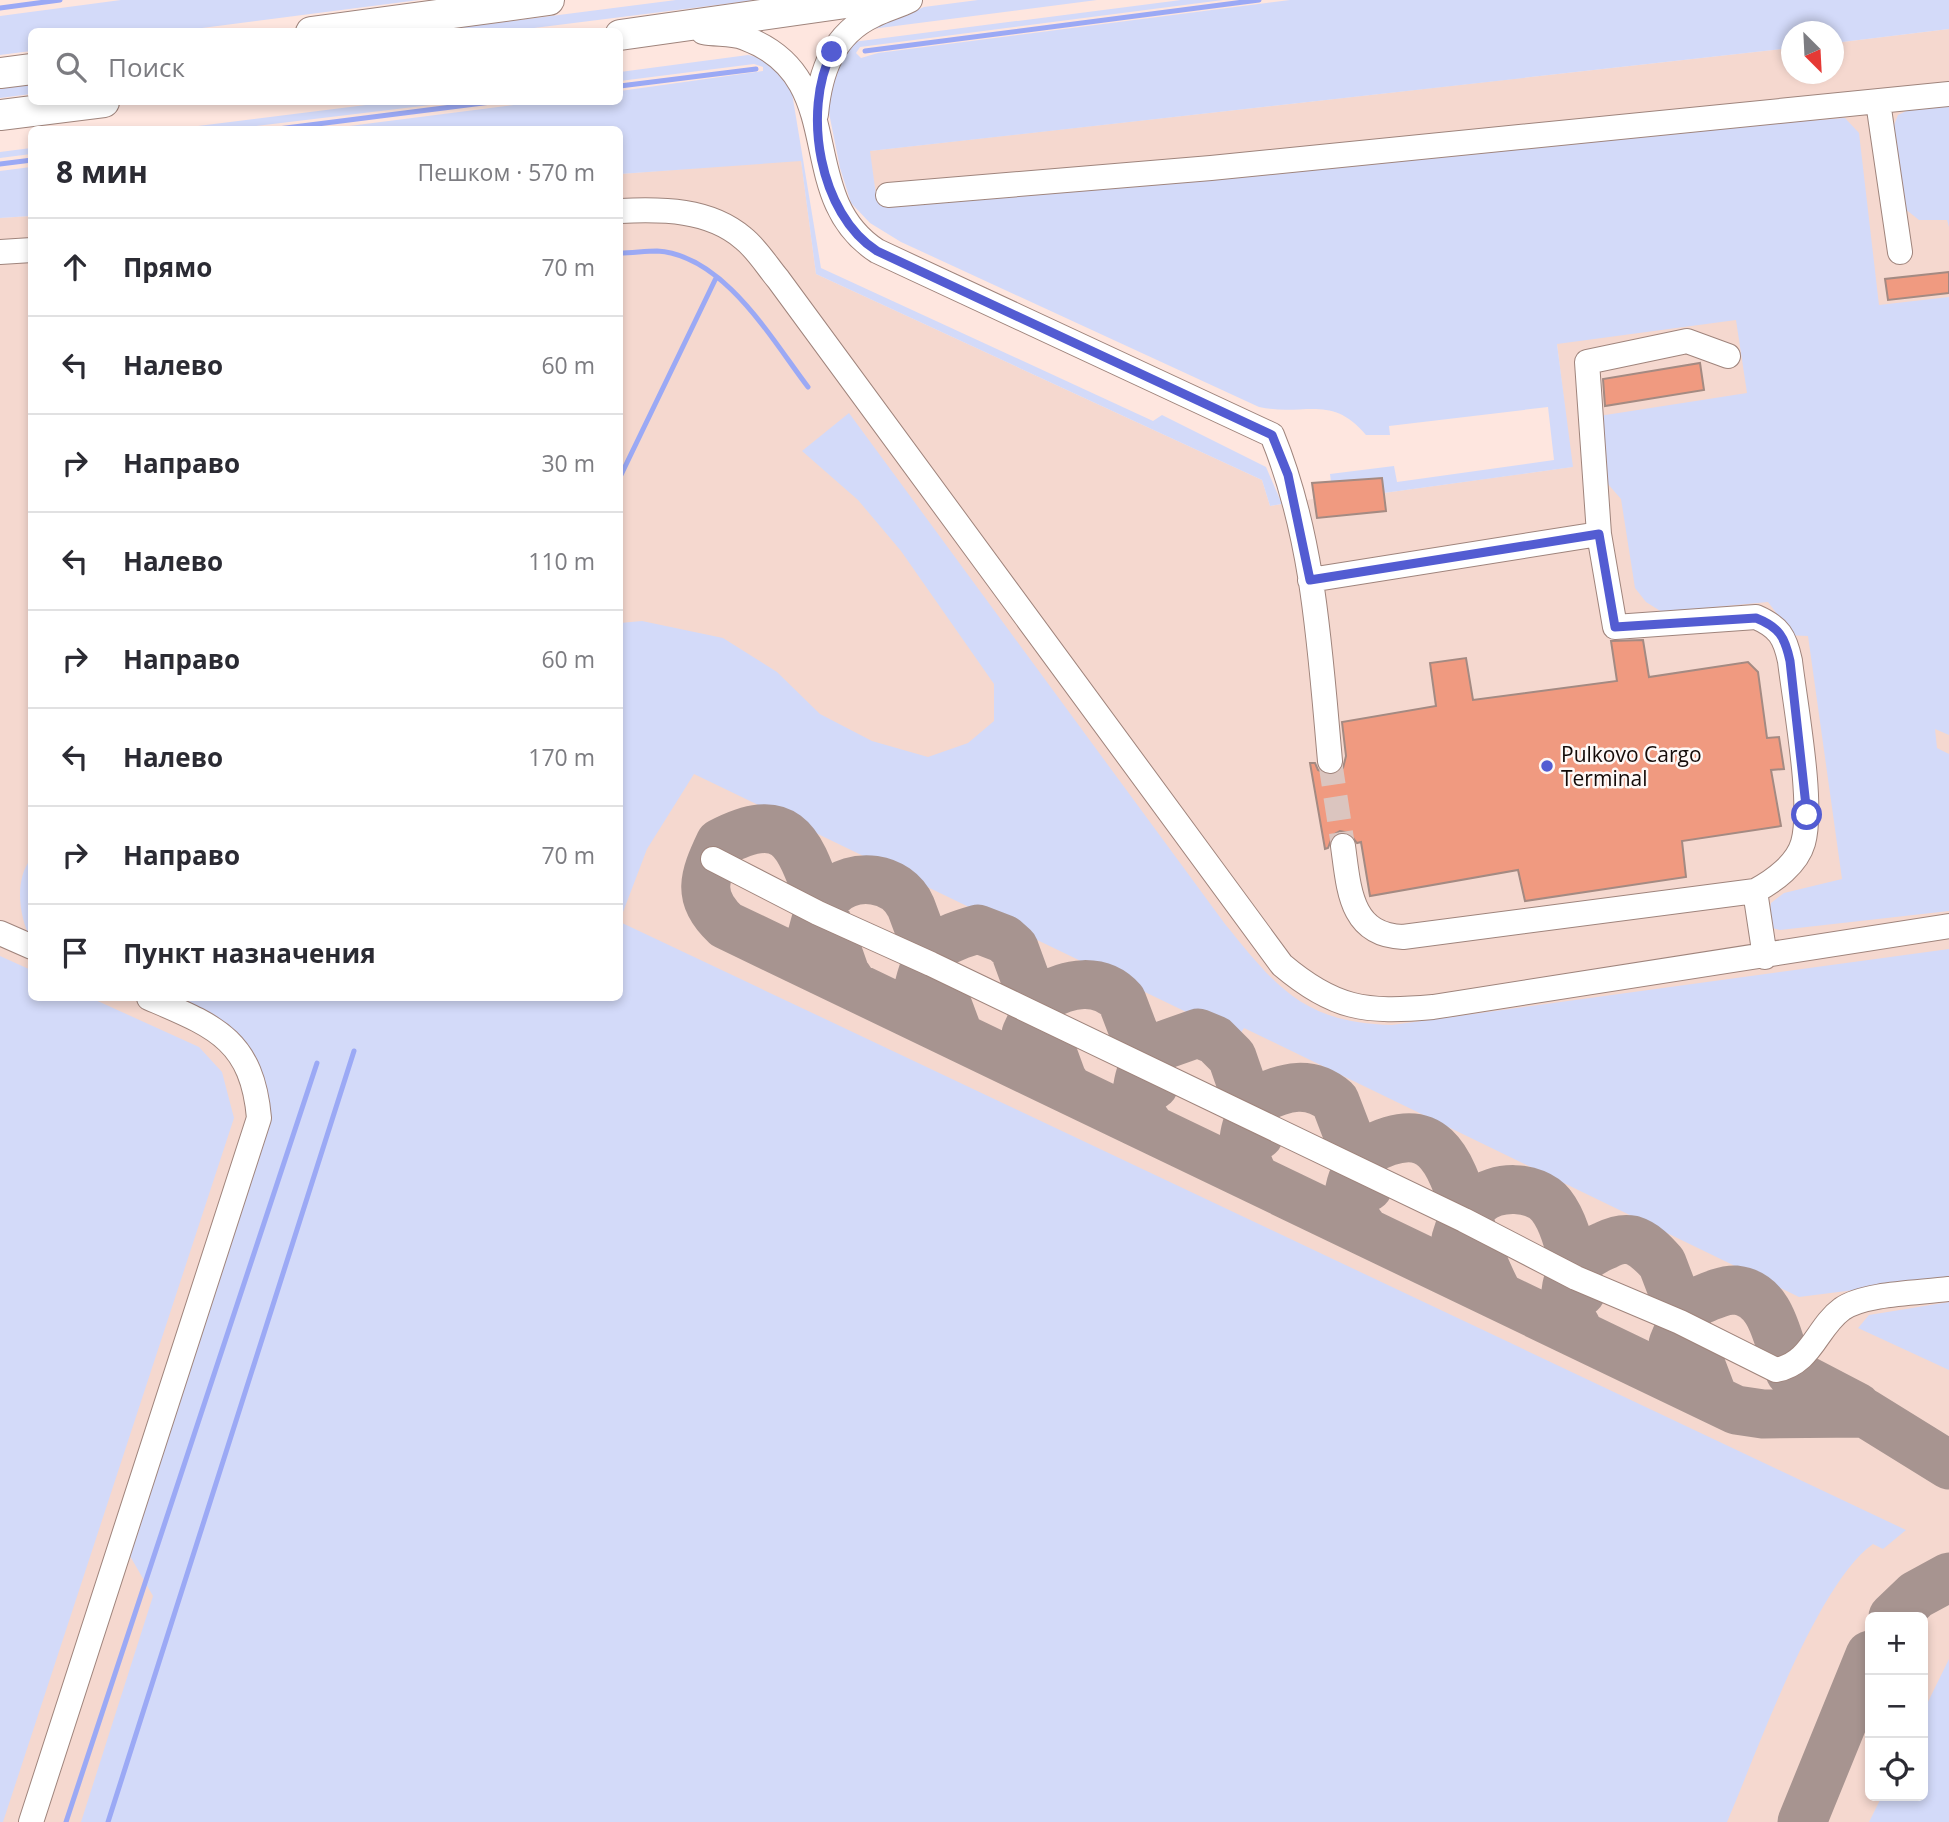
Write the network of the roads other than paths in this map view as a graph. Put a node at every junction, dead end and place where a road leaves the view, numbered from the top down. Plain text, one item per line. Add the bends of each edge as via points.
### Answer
1 (549, 0) edge
2 (867, 0) edge
3 (910, 0) edge
4 (681, 27) junction
5 (341, 28) edge
6 (623, 35) edge
7 (28, 70) edge
8 (0, 73) edge
9 (1949, 94) edge
10 (1878, 102) junction
11 (80, 105) edge
12 (0, 115) edge
13 (816, 115) junction
14 (888, 195) dead end
15 (623, 211) edge
16 (28, 250) edge
17 (0, 252) edge
18 (1900, 252) dead end
19 (1728, 356) dead end
20 (1599, 534) junction
21 (1310, 580) junction
22 (1330, 761) tunnel mouth
23 (1343, 846) tunnel mouth
24 (712, 859) dead end
25 (1755, 891) junction
26 (1949, 926) edge
27 (0, 933) edge
28 (28, 945) edge
29 (1765, 957) junction
30 (156, 1001) edge
31 (1949, 1289) edge
32 (31, 1822) edge

1 - 5 main road
2 - 4 main road
3 - 13 street via 875,15 842,38 825,66
4 - 6 main road
4 - 13 street via 732,34 766,49 797,77
7 - 8 main road
9 - 10 street
10 - 14 street
10 - 18 street
11 - 12 main road
13 - 21 street via 828,186 859,240 1272,435 1288,475
15 - 29 street via 658,210 718,220 745,239 1282,965 1307,986 1332,1000 1361,1008 1399,1010
16 - 17 street
19 - 20 street via 1686,341 1587,362
20 - 21 street
20 - 25 street via 1615,627 1756,618 1773,625 1785,638 1807,815 1803,845 1785,871
21 - 22 street
23 - 25 street via 1357,913 1371,930 1389,937
24 - 31 street via 1576,1278 1776,1370 1802,1359 1839,1311 1855,1301
25 - 29 street
26 - 29 street
27 - 28 street
30 - 32 street via 206,1022 226,1036 250,1072 259,1118

